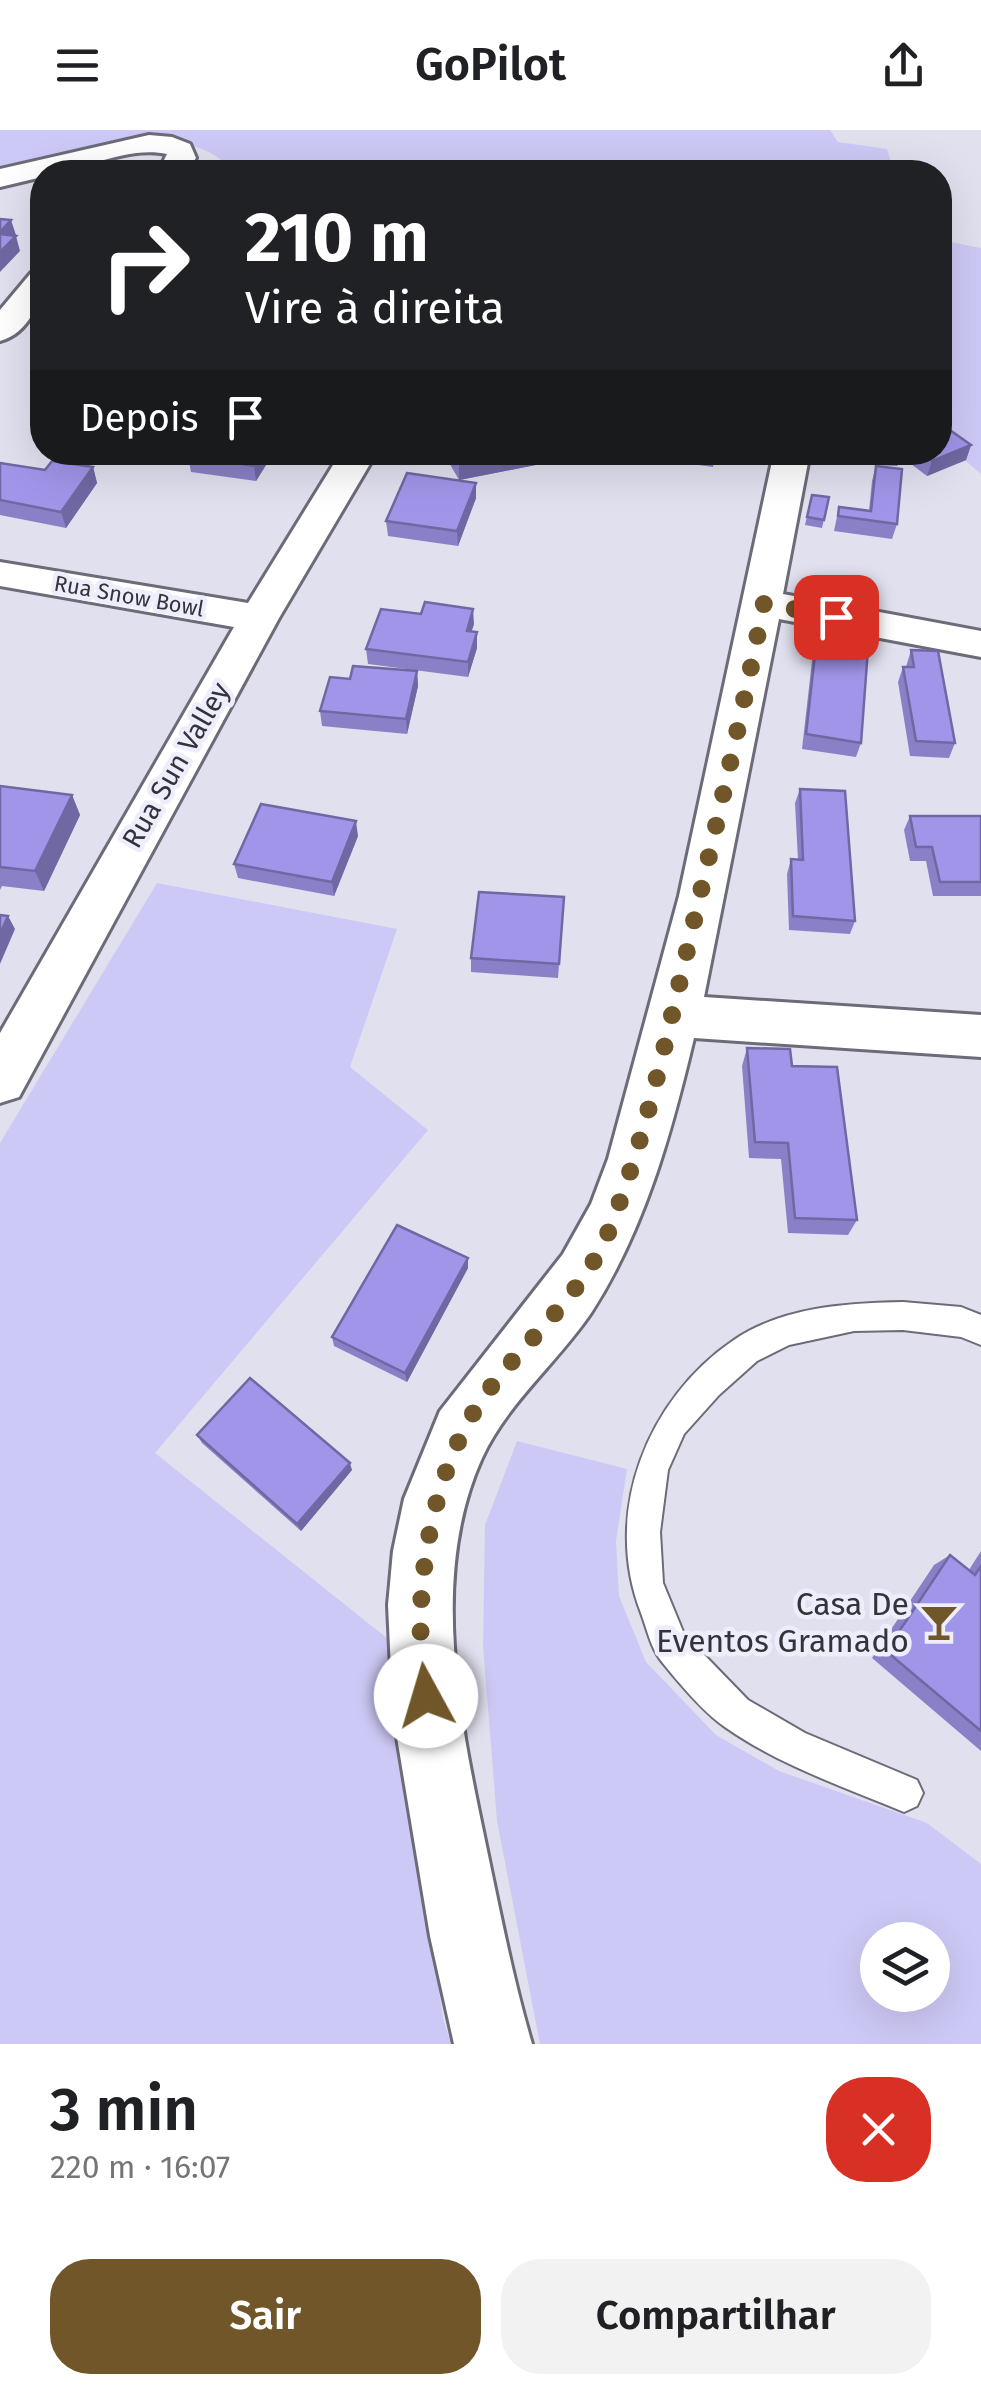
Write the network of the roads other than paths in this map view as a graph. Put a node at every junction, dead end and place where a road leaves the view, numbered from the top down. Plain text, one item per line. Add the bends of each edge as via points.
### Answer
1 (79, 160) edge
2 (181, 160) edge
3 (30, 171) edge
4 (0, 178) edge
5 (30, 294) edge
6 (0, 330) edge
7 (351, 465) edge
8 (790, 465) edge
9 (0, 574) edge
10 (764, 603) junction
11 (259, 618) junction
12 (981, 644) edge
13 (672, 1016) junction
14 (981, 1036) edge
15 (0, 1082) edge
16 (981, 1330) edge
17 (904, 1793) dead end
18 (492, 2044) edge

1 - 2 street via 149,144 180,150
3 - 4 street
5 - 6 street
7 - 11 street, Rua Sun Valley
8 - 10 street
9 - 11 street, Rua Snow Bowl
10 - 12 street
10 - 13 street
11 - 15 street, Rua Sun Valley
13 - 14 street
13 - 18 street via 609,1233 537,1337 487,1392 453,1450 428,1534 420,1660
16 - 17 lane via 903,1316 854,1317 786,1331 746,1350 708,1384 673,1423 652,1468 646,1584 672,1646 735,1713 792,1746

